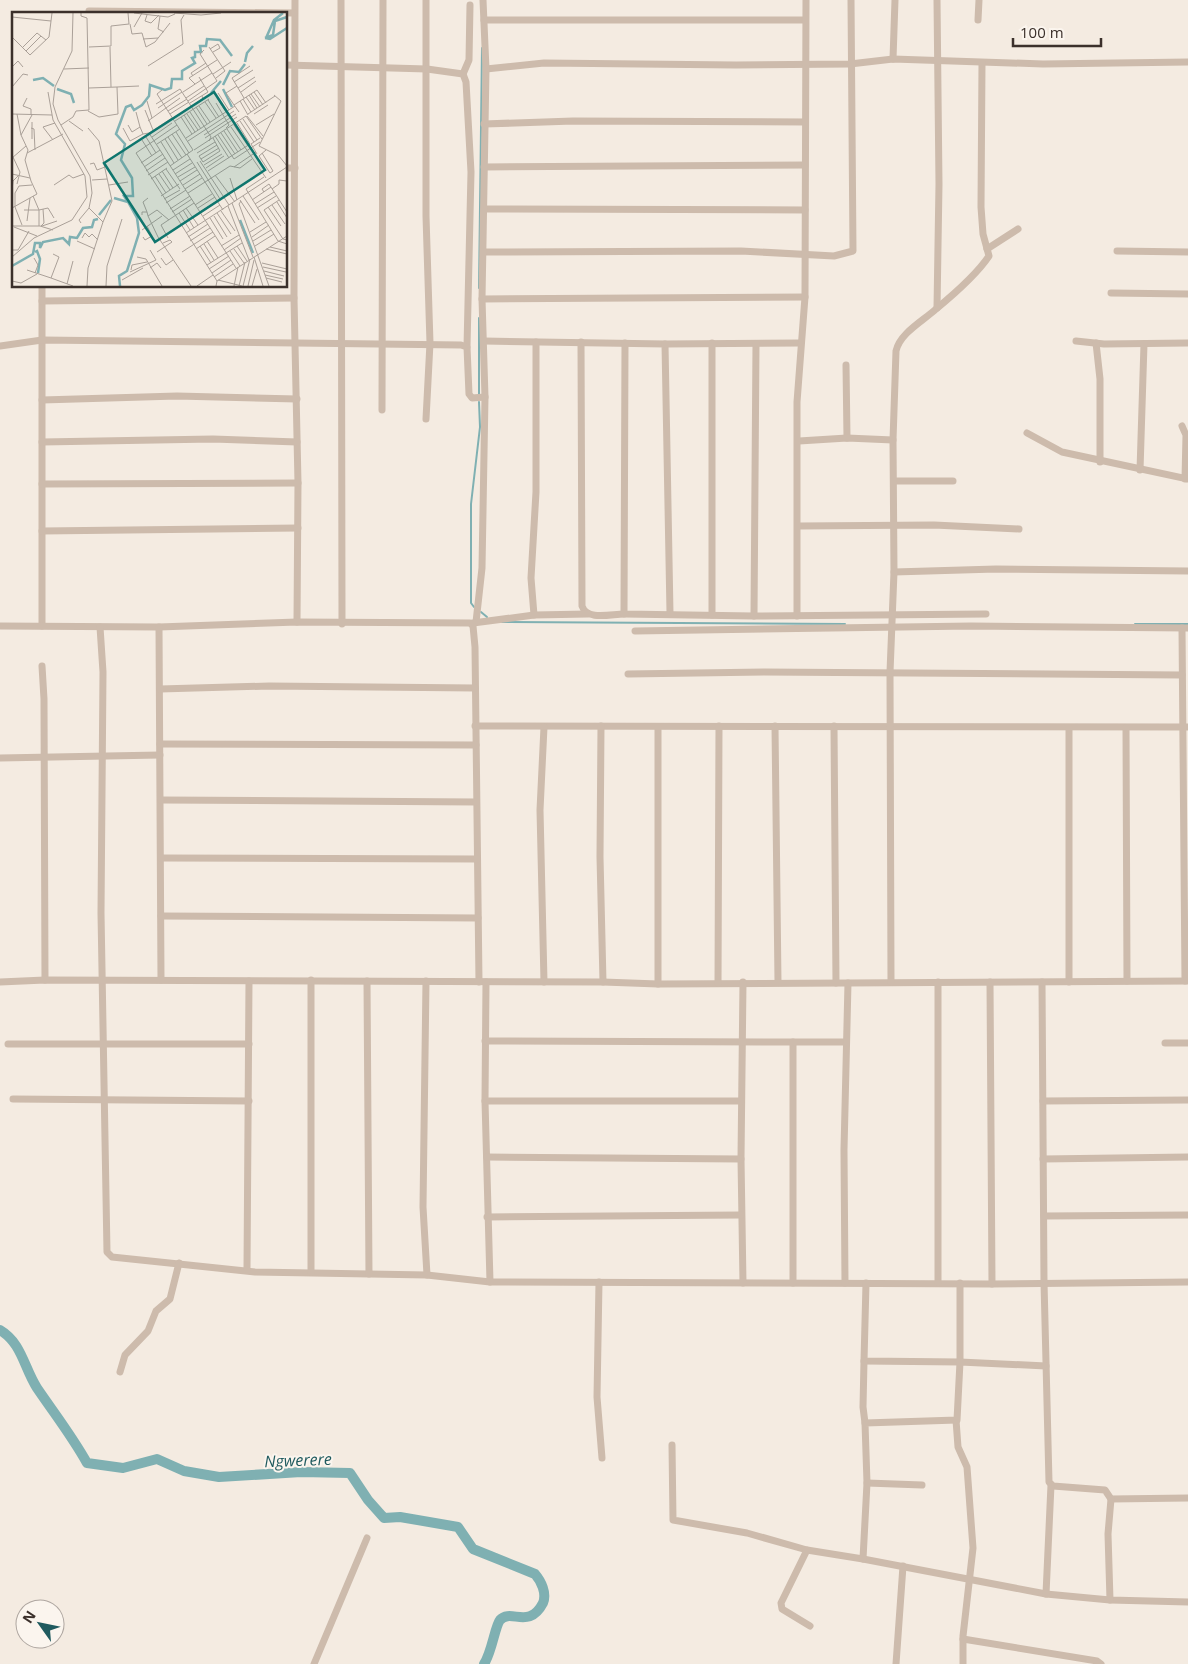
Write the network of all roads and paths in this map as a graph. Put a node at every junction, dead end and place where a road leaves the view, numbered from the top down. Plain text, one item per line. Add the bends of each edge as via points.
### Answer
1 (294, 0) edge
2 (341, 0) edge
3 (383, 0) edge
4 (426, 0) edge
5 (483, 0) edge
6 (806, 0) edge
7 (851, 0) edge
8 (895, 0) edge
9 (937, 0) edge
10 (979, 0) edge
11 (470, 5) dead end
12 (89, 11) dead end
13 (192, 12) edge
14 (288, 13) edge
15 (294, 13) junction
16 (484, 20) junction
17 (805, 20) junction
18 (978, 20) dead end
19 (893, 59) junction
20 (1188, 62) edge
21 (938, 63) junction
22 (982, 63) junction
23 (806, 64) junction
24 (850, 64) junction
25 (288, 65) edge
26 (295, 65) junction
27 (340, 67) junction
28 (383, 68) junction
29 (427, 68) junction
30 (486, 69) junction
31 (463, 74) junction
32 (805, 122) junction
33 (484, 124) junction
34 (288, 125) edge
35 (295, 126) junction
36 (805, 165) junction
37 (288, 168) edge
38 (295, 168) junction
39 (484, 168) junction
40 (485, 209) junction
41 (805, 210) junction
42 (1018, 229) dead end
43 (987, 249) junction
44 (1117, 251) dead end
45 (484, 252) junction
46 (1188, 252) edge
47 (806, 253) junction
48 (288, 255) edge
49 (295, 255) junction
50 (42, 288) edge
51 (1111, 293) dead end
52 (1188, 294) edge
53 (805, 297) junction
54 (294, 298) junction
55 (482, 299) junction
56 (42, 301) junction
57 (938, 308) junction
58 (42, 340) junction
59 (484, 341) junction
60 (1076, 341) dead end
61 (340, 342) junction
62 (384, 342) junction
63 (536, 342) junction
64 (580, 342) junction
65 (296, 343) junction
66 (430, 343) junction
67 (625, 343) junction
68 (712, 343) junction
69 (800, 343) junction
70 (1096, 343) junction
71 (1188, 343) edge
72 (666, 344) junction
73 (756, 344) junction
74 (1144, 344) junction
75 (0, 346) edge
76 (467, 347) junction
77 (846, 365) dead end
78 (485, 397) junction
79 (296, 399) junction
80 (42, 400) junction
81 (382, 410) dead end
82 (426, 419) dead end
83 (1182, 426) dead end
84 (1027, 433) dead end
85 (847, 438) junction
86 (893, 440) junction
87 (798, 441) junction
88 (42, 442) junction
89 (297, 442) junction
90 (1100, 462) junction
91 (1140, 470) junction
92 (1187, 479) edge
93 (895, 481) junction
94 (953, 481) dead end
95 (298, 483) junction
96 (42, 484) junction
97 (799, 526) junction
98 (894, 527) junction
99 (298, 528) junction
100 (1019, 529) dead end
101 (42, 531) junction
102 (1188, 571) edge
103 (894, 572) junction
104 (670, 613) junction
105 (588, 614) junction
106 (624, 614) junction
107 (892, 614) junction
108 (986, 614) dead end
109 (534, 615) junction
110 (712, 615) junction
111 (754, 616) junction
112 (796, 616) junction
113 (297, 622) junction
114 (473, 623) junction
115 (342, 624) junction
116 (0, 626) edge
117 (42, 626) junction
118 (100, 627) junction
119 (159, 627) junction
120 (892, 627) junction
121 (1185, 628) edge
122 (635, 631) dead end
123 (42, 666) dead end
124 (890, 672) junction
125 (628, 674) dead end
126 (1182, 675) junction
127 (475, 688) junction
128 (160, 689) junction
129 (475, 726) junction
130 (601, 726) junction
131 (719, 726) junction
132 (775, 726) junction
133 (834, 726) junction
134 (544, 727) junction
135 (658, 727) junction
136 (891, 727) junction
137 (1185, 727) edge
138 (1068, 728) junction
139 (1126, 728) junction
140 (160, 744) junction
141 (476, 745) junction
142 (160, 755) junction
143 (102, 756) junction
144 (0, 758) edge
145 (44, 758) junction
146 (161, 800) junction
147 (476, 802) junction
148 (161, 858) junction
149 (477, 859) junction
150 (161, 916) junction
151 (478, 918) junction
152 (45, 980) junction
153 (104, 980) junction
154 (161, 980) junction
155 (312, 980) junction
156 (249, 981) junction
157 (367, 981) junction
158 (426, 981) junction
159 (1127, 981) junction
160 (1187, 981) edge
161 (0, 982) edge
162 (483, 982) junction
163 (544, 982) junction
164 (603, 982) junction
165 (743, 982) junction
166 (778, 982) junction
167 (891, 982) junction
168 (938, 982) junction
169 (990, 982) junction
170 (1042, 982) junction
171 (1069, 982) junction
172 (718, 983) junction
173 (836, 983) junction
174 (848, 983) junction
175 (658, 984) junction
176 (485, 1041) junction
177 (793, 1042) junction
178 (846, 1042) junction
179 (1165, 1043) dead end
180 (1188, 1043) edge
181 (8, 1044) dead end
182 (249, 1044) junction
183 (741, 1044) junction
184 (105, 1045) junction
185 (13, 1099) dead end
186 (104, 1100) junction
187 (1188, 1100) edge
188 (249, 1101) junction
189 (485, 1101) junction
190 (741, 1101) junction
191 (1042, 1102) junction
192 (486, 1157) junction
193 (1188, 1157) edge
194 (740, 1159) junction
195 (1043, 1159) junction
196 (741, 1215) junction
197 (1188, 1215) edge
198 (1044, 1216) junction
199 (488, 1217) junction
200 (179, 1263) junction
201 (247, 1269) junction
202 (311, 1272) junction
203 (369, 1274) junction
204 (427, 1275) junction
205 (490, 1282) junction
206 (599, 1282) junction
207 (938, 1282) junction
208 (1044, 1282) junction
209 (1188, 1282) edge
210 (743, 1283) junction
211 (793, 1283) junction
212 (845, 1283) junction
213 (866, 1283) junction
214 (960, 1283) junction
215 (992, 1284) junction
216 (864, 1361) junction
217 (960, 1362) junction
218 (1046, 1366) junction
219 (120, 1372) dead end
220 (956, 1420) junction
221 (865, 1423) junction
222 (672, 1445) dead end
223 (602, 1458) dead end
224 (867, 1483) junction
225 (922, 1485) dead end
226 (1050, 1485) junction
227 (1188, 1498) edge
228 (1111, 1499) junction
229 (367, 1538) dead end
230 (807, 1550) junction
231 (863, 1559) junction
232 (903, 1566) junction
233 (970, 1580) junction
234 (1046, 1594) junction
235 (1110, 1600) junction
236 (1188, 1602) edge
237 (810, 1626) dead end
238 (964, 1639) junction
239 (314, 1664) edge
240 (896, 1664) edge
241 (963, 1664) edge
242 (1101, 1664) edge

1 - 15 street
2 - 27 street
3 - 28 street
4 - 29 street
5 - 16 street
6 - 17 street
7 - 24 street
8 - 19 street
9 - 21 street
10 - 18 street
11 - 31 street via 469,60
12 - 13 street
14 - 15 street
15 - 26 street
16 - 17 street
16 - 30 street
17 - 23 street
19 - 21 street
19 - 24 street
20 - 22 street
21 - 22 street
21 - 57 street
22 - 43 street via 981,207
23 - 24 street
23 - 30 street via 574,62
23 - 32 street
24 - 47 street via 853,251 834,256
25 - 26 street
26 - 27 street
26 - 35 street
27 - 28 street
27 - 61 street
28 - 29 street
28 - 62 street
29 - 31 street
29 - 66 street via 426,216
30 - 33 street
31 - 76 street via 471,172
32 - 33 street
32 - 36 street
33 - 39 street
34 - 35 street
35 - 38 street
36 - 39 street
36 - 41 street
37 - 38 street
38 - 49 street
39 - 40 street
40 - 41 street
40 - 45 street
41 - 47 street
42 - 43 street
43 - 57 street via 988,258
44 - 46 street
45 - 47 street
45 - 55 street
47 - 53 street
48 - 49 street
49 - 54 street
50 - 56 street
51 - 52 street
53 - 55 street
53 - 69 street
54 - 56 street
54 - 65 street
55 - 59 street
56 - 58 street
57 - 86 street via 898,343
58 - 65 street
58 - 75 street
58 - 80 street
59 - 63 street
59 - 78 street
60 - 70 street
61 - 62 street
61 - 65 street
61 - 115 street
62 - 66 street
62 - 81 street
63 - 64 street
63 - 109 street via 536,492 531,578
64 - 67 street
64 - 105 street via 582,606
65 - 79 street
66 - 76 street
66 - 82 street
67 - 72 street
67 - 106 street
68 - 72 street
68 - 73 street
68 - 110 street
69 - 73 street
69 - 87 street
70 - 74 street
70 - 90 street via 1100,379
71 - 74 street
72 - 104 street
73 - 111 street
74 - 91 street
76 - 78 street via 469,394 472,398
77 - 85 street
78 - 114 street via 482,568
79 - 80 street via 177,396
79 - 89 street
80 - 88 street
83 - 92 street via 1186,436
84 - 90 street via 1062,452
85 - 86 street
85 - 87 street
86 - 93 street
87 - 97 street
88 - 89 street via 213,439
88 - 96 street
89 - 95 street
90 - 91 street
91 - 92 street
93 - 94 street
93 - 98 street
95 - 96 street
95 - 99 street
96 - 101 street
97 - 98 street
97 - 112 street
98 - 100 street
98 - 103 street
99 - 101 street
99 - 113 street
101 - 117 street
102 - 103 street via 996,569
103 - 107 street
104 - 106 street
104 - 110 street
105 - 106 street
105 - 109 street
107 - 108 street
107 - 112 street
107 - 120 street
109 - 114 street
110 - 111 street
111 - 112 street
113 - 115 street
113 - 119 street
114 - 115 street
114 - 127 street
116 - 117 street
117 - 118 street
118 - 119 street
118 - 143 street
119 - 128 street
120 - 121 street
120 - 122 street
120 - 124 street
121 - 126 street
123 - 145 street
124 - 125 street
124 - 126 street
124 - 136 street
126 - 137 street
127 - 128 street via 269,686
127 - 129 street
128 - 140 street
129 - 134 street
129 - 141 street
130 - 134 street
130 - 135 street
130 - 164 street
131 - 132 street
131 - 135 street
131 - 172 street
132 - 133 street
132 - 166 street
133 - 136 street
133 - 173 street
134 - 163 street via 540,810
135 - 175 street
136 - 138 street
136 - 167 street
137 - 139 street
137 - 160 street
138 - 139 street
138 - 171 street
139 - 159 street
140 - 141 street
140 - 142 street
141 - 147 street
142 - 143 street
142 - 146 street
143 - 145 street
143 - 153 street
144 - 145 street
145 - 152 street
146 - 147 street
146 - 148 street
147 - 149 street
148 - 149 street
148 - 150 street
149 - 151 street
150 - 151 street
150 - 154 street
151 - 162 street
152 - 153 street
152 - 161 street
153 - 154 street
153 - 184 street
154 - 156 street
155 - 156 street
155 - 157 street
155 - 202 street
156 - 182 street
157 - 158 street
157 - 203 street
158 - 162 street
158 - 204 street via 423,1207
159 - 160 street
159 - 171 street
162 - 163 street
162 - 176 street
163 - 164 street
164 - 175 street
165 - 166 street
165 - 172 street
165 - 183 street
166 - 173 street
167 - 168 street
167 - 174 street
168 - 169 street
168 - 207 street
169 - 170 street
169 - 215 street
170 - 171 street
170 - 191 street
172 - 175 street
173 - 174 street
174 - 178 street
176 - 183 street via 678,1040
176 - 189 street
177 - 178 street
177 - 183 street
177 - 211 street
178 - 212 street
179 - 180 street
181 - 184 street
182 - 184 street
182 - 188 street
183 - 190 street
184 - 186 street
185 - 186 street
186 - 188 street
186 - 200 street via 109,1255
187 - 191 street
188 - 201 street
189 - 190 street
189 - 192 street
190 - 194 street
191 - 195 street
192 - 194 street
192 - 199 street
193 - 195 street
194 - 196 street
195 - 198 street
196 - 199 street
196 - 210 street
197 - 198 street
198 - 208 street
199 - 205 street
200 - 201 street
200 - 219 street via 170,1299 156,1311 148,1331 125,1356
201 - 202 street via 255,1272
202 - 203 street
203 - 204 street
204 - 205 street
205 - 206 street
206 - 210 street
206 - 223 street via 597,1397
207 - 213 street
207 - 214 street
208 - 209 street
208 - 215 street
208 - 218 street
210 - 211 street
211 - 212 street
212 - 213 street
213 - 216 street
214 - 215 street
214 - 217 street
216 - 217 street
216 - 221 street
217 - 218 street
217 - 220 street
218 - 226 street
220 - 221 street
220 - 233 street via 958,1447 967,1467 970,1491 973,1548
221 - 224 street
222 - 230 street via 673,1520 747,1534
224 - 225 street
224 - 231 street
226 - 228 street via 1105,1490
226 - 234 street
227 - 228 street
228 - 235 street via 1108,1534
229 - 239 street
230 - 231 street
230 - 237 street via 781,1607
231 - 232 street
232 - 233 street
232 - 240 street
233 - 234 street
233 - 238 street
234 - 235 street
235 - 236 street
238 - 241 street
238 - 242 street

